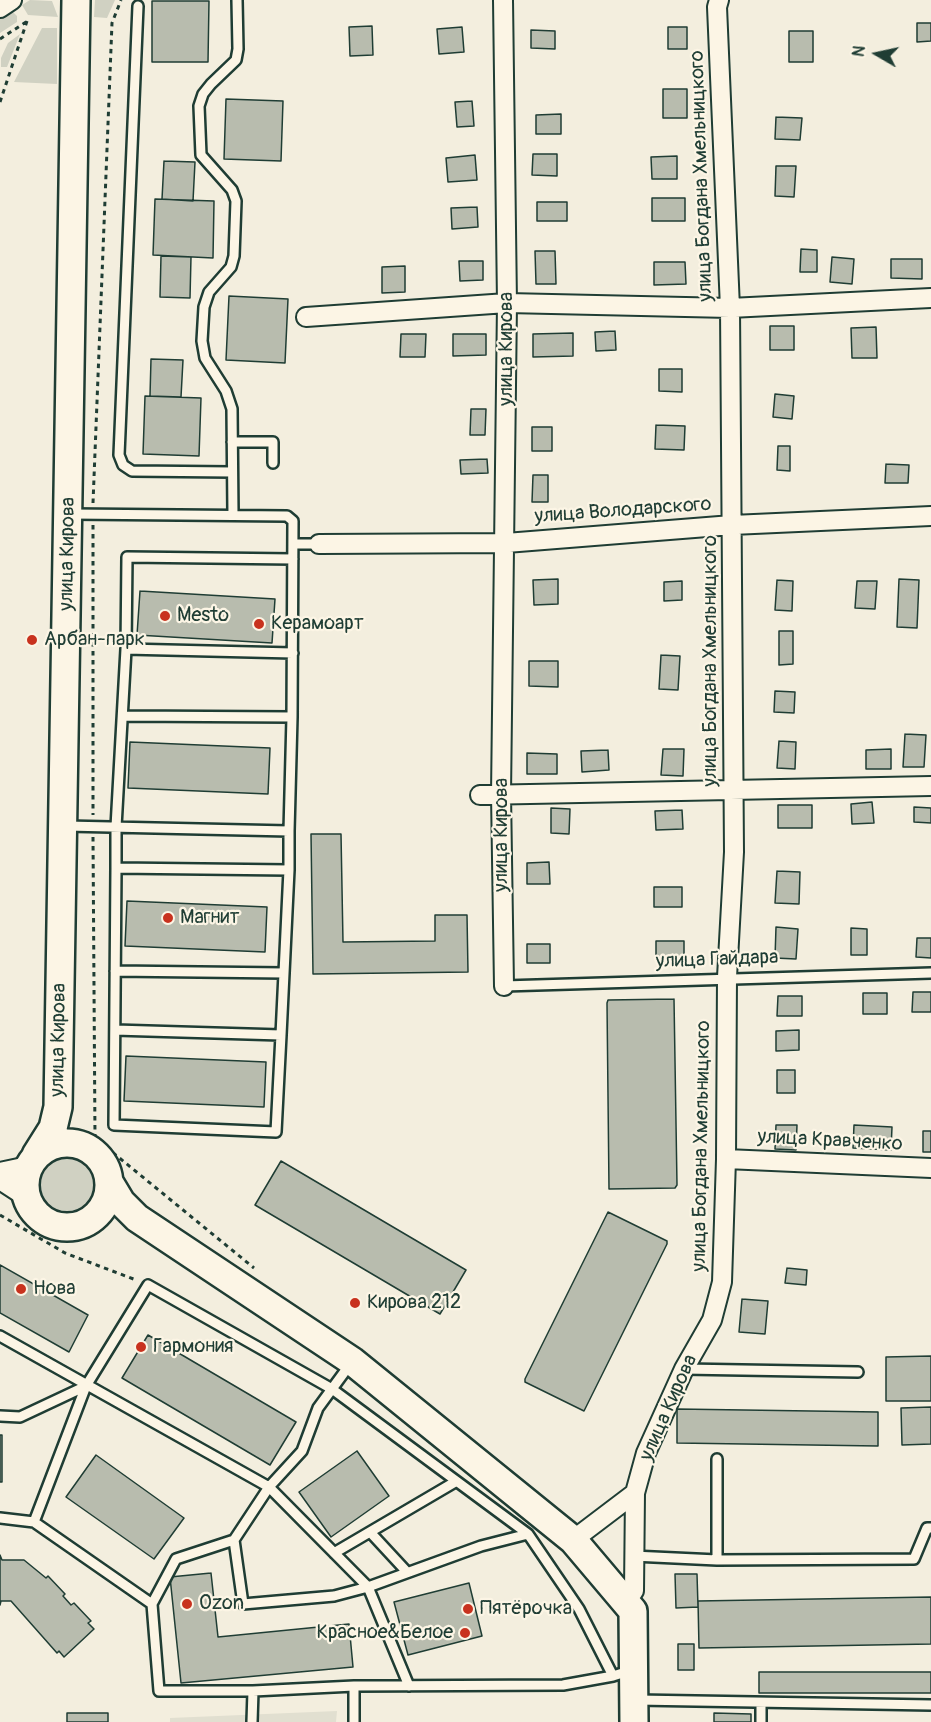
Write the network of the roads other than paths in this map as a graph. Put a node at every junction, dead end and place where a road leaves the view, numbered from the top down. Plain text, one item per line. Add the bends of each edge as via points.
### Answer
1 (12, 0) edge
2 (76, 0) edge
3 (237, 0) edge
4 (503, 0) edge
5 (719, 0) edge
6 (138, 6) dead end
7 (0, 8) edge
8 (931, 298) edge
9 (507, 303) junction
10 (730, 308) junction
11 (306, 317) dead end
12 (232, 442) junction
13 (273, 463) dead end
14 (232, 472) junction
15 (80, 514) junction
16 (232, 515) junction
17 (931, 516) edge
18 (732, 525) junction
19 (506, 543) junction
20 (293, 544) junction
21 (319, 544) joint
22 (293, 559) junction
23 (126, 650) junction
24 (293, 653) junction
25 (123, 716) junction
26 (292, 717) junction
27 (931, 786) edge
28 (734, 791) junction
29 (480, 795) dead end
30 (501, 795) junction
31 (64, 826) junction
32 (116, 827) junction
33 (289, 831) junction
34 (116, 868) junction
35 (289, 870) junction
36 (115, 971) junction
37 (931, 974) edge
38 (727, 977) junction
39 (504, 986) joint
40 (115, 1030) junction
41 (281, 1035) junction
42 (58, 1107) junction
43 (78, 1144) junction
44 (726, 1159) junction
45 (32, 1161) junction
46 (931, 1168) edge
47 (0, 1172) edge
48 (0, 1180) edge
49 (109, 1182) junction
50 (26, 1197) junction
51 (93, 1218) junction
52 (137, 1218) junction
53 (712, 1320) joint
54 (0, 1336) edge
55 (352, 1361) junction
56 (684, 1369) junction
57 (858, 1372) dead end
58 (86, 1386) junction
59 (332, 1389) junction
60 (0, 1416) edge
61 (717, 1459) dead end
62 (455, 1482) junction
63 (269, 1487) junction
64 (635, 1493) junction
65 (0, 1518) edge
66 (34, 1522) junction
67 (931, 1527) edge
68 (370, 1532) junction
69 (528, 1534) junction
70 (234, 1540) junction
71 (573, 1540) junction
72 (334, 1553) junction
73 (633, 1556) junction
74 (717, 1560) junction
75 (407, 1572) junction
76 (368, 1587) junction
77 (634, 1601) junction
78 (152, 1604) junction
79 (624, 1672) junction
80 (354, 1686) junction
81 (409, 1686) junction
82 (253, 1691) junction
83 (761, 1703) junction
84 (931, 1705) edge
85 (634, 1711) edge
86 (252, 1722) edge
87 (354, 1722) edge
88 (761, 1722) edge

1 - 7 street
2 - 15 main road, улица Кирова
3 - 12 lane via 236,60 211,84 199,106 201,155 232,190 236,201 234,256 231,267 209,292 202,341 205,358 226,391 232,409
4 - 9 street, улица Кирова
5 - 10 street, улица Богдана Хмельницкого
6 - 14 lane via 119,455 123,465 132,471
8 - 10 street
9 - 10 street
9 - 11 street
9 - 19 street, улица Кирова
10 - 18 street, улица Богдана Хмельницкого
12 - 13 lane via 273,442
12 - 14 lane
14 - 16 lane
15 - 16 lane
15 - 31 main road, улица Кирова
16 - 20 lane via 291,517
17 - 18 street, улица Володарского
18 - 19 street, улица Володарского
18 - 28 street, улица Богдана Хмельницкого
19 - 21 street, улица Володарского
19 - 30 street, улица Кирова
20 - 21 lane
20 - 22 lane
22 - 23 lane via 127,557
22 - 24 lane
23 - 24 lane
23 - 25 lane
24 - 26 lane
25 - 26 lane
25 - 32 lane
26 - 33 lane
27 - 28 street
28 - 30 street
28 - 38 street, улица Богдана Хмельницкого
29 - 30 street
30 - 39 street, улица Кирова
31 - 32 lane
31 - 42 main road, улица Кирова
32 - 33 lane
32 - 34 lane
33 - 35 lane
34 - 35 lane
34 - 36 lane
35 - 36 lane via 284,973
35 - 41 lane
36 - 40 lane
37 - 38 lane, улица Гайдара
38 - 39 lane, улица Гайдара
38 - 44 street, улица Богдана Хмельницкого
40 - 41 lane
40 - 41 lane via 114,1125 276,1132
42 - 43 main road
42 - 45 main road via 53,1128
43 - 45 main road via 51,1145
43 - 49 main road via 100,1158
44 - 46 street, улица Кравченко
44 - 53 street, улица Богдана Хмельницкого via 722,1282
45 - 47 street
45 - 50 main road via 24,1183
48 - 50 street
49 - 51 main road via 107,1198
49 - 52 main road
50 - 51 main road via 36,1214 51,1224 77,1226
51 - 52 main road
52 - 55 main road
53 - 56 street, улица Кирова
54 - 58 lane
55 - 59 lane
55 - 71 main road
56 - 57 lane
56 - 64 street, улица Кирова via 646,1453
58 - 59 lane via 148,1285
58 - 60 lane via 20,1417
58 - 63 lane
58 - 66 lane
59 - 62 lane
59 - 63 lane via 318,1408 302,1451
61 - 74 lane
62 - 68 lane
62 - 69 lane
63 - 70 lane
63 - 72 lane
64 - 71 street
64 - 73 street, улица Кирова
65 - 66 lane
66 - 78 lane
67 - 74 lane via 927,1528 914,1559
68 - 72 lane
68 - 75 lane
69 - 75 lane
69 - 79 lane
70 - 76 lane via 243,1604 334,1596
70 - 78 lane via 176,1559
71 - 77 main road
72 - 76 lane
73 - 74 lane
73 - 77 street, улица Кирова
75 - 76 lane
76 - 81 lane
77 - 79 main road
78 - 82 lane via 159,1690
79 - 81 lane via 563,1685
79 - 85 main road
80 - 81 lane
80 - 82 lane
80 - 87 lane
82 - 86 lane
83 - 84 lane
83 - 85 lane
83 - 88 lane

